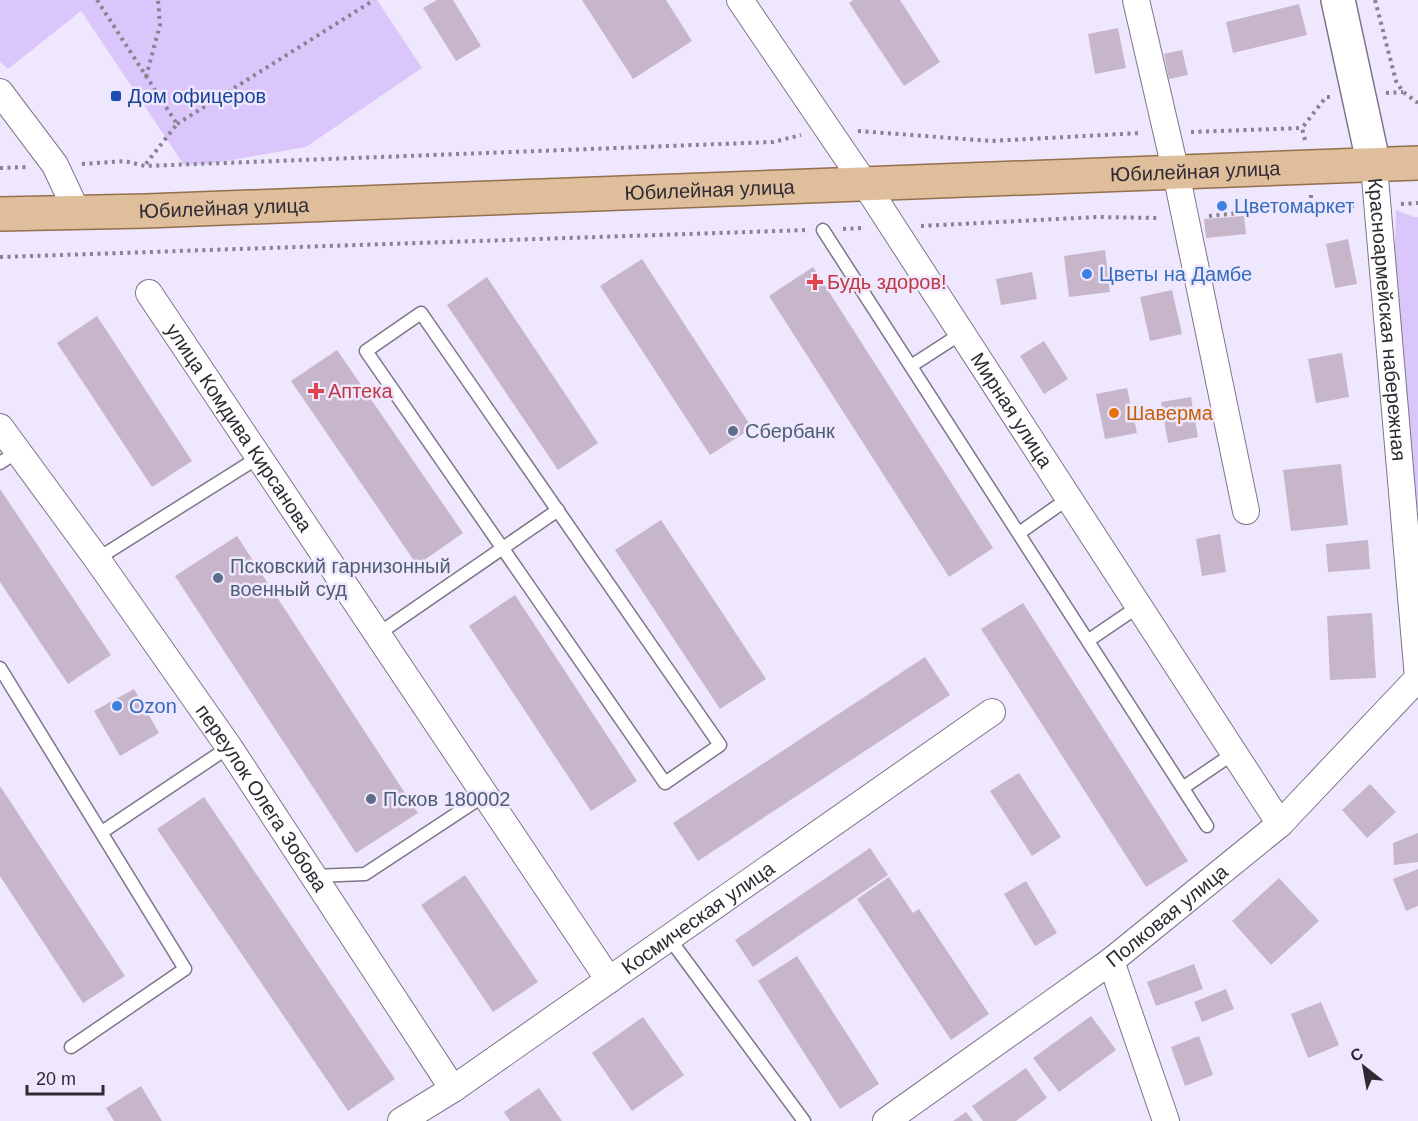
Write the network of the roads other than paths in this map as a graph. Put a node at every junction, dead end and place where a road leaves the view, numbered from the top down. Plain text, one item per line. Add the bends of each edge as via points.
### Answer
1 (740, 0) edge
2 (1136, 0) edge
3 (1338, 0) edge
4 (0, 92) edge
5 (1418, 163) edge
6 (1374, 166) junction
7 (1176, 173) junction
8 (865, 184) junction
9 (77, 212) junction
10 (0, 214) edge
11 (823, 230) road end
12 (149, 293) dead end
13 (962, 333) junction
14 (911, 366) junction
15 (0, 426) edge
16 (8, 457) edge
17 (259, 457) junction
18 (1069, 498) junction
19 (558, 510) junction
20 (1246, 512) dead end
21 (1019, 532) junction
22 (503, 549) junction
23 (97, 559) junction
24 (1139, 606) junction
25 (378, 634) junction
26 (1089, 640) junction
27 (0, 668) edge
28 (1418, 678) edge
29 (992, 712) dead end
30 (229, 747) junction
31 (1234, 753) junction
32 (1184, 787) junction
33 (485, 795) junction
34 (1280, 824) junction
35 (1207, 826) dead end
36 (102, 832) junction
37 (314, 876) junction
38 (669, 938) junction
39 (1111, 961) junction
40 (609, 980) junction
41 (71, 1047) dead end
42 (453, 1089) junction
43 (401, 1121) edge
44 (804, 1121) edge
45 (886, 1121) edge
46 (1166, 1121) edge

1 - 8 street, Мирная улица
2 - 7 street
3 - 6 main road, Красноармейская набережная
4 - 9 street via 55,165
5 - 6 main road, Юбилейная улица
6 - 7 main road, Юбилейная улица
6 - 28 street, Красноармейская набережная
7 - 8 main road, Юбилейная улица
7 - 20 street
8 - 9 main road, Юбилейная улица
8 - 13 street, Мирная улица
9 - 10 main road, Юбилейная улица
11 - 14 lane
12 - 17 street, улица Комдива Кирсанова
13 - 14 lane
13 - 18 street, Мирная улица
14 - 21 lane
15 - 16 street, переулок Олега Зобова
16 - 23 street, переулок Олега Зобова
17 - 23 lane
17 - 25 street, улица Комдива Кирсанова
18 - 21 lane
18 - 24 street, Мирная улица
19 - 22 lane
19 - 22 lane via 421,313 366,351
19 - 22 lane via 720,745 665,783
21 - 26 lane
22 - 25 lane
23 - 30 street, переулок Олега Зобова
24 - 26 lane
24 - 31 street, Мирная улица
25 - 33 street, улица Комдива Кирсанова
26 - 32 lane
27 - 36 lane
28 - 34 street, Полковая улица
29 - 38 street, Космическая улица
30 - 36 lane
30 - 37 street, переулок Олега Зобова
31 - 32 lane
31 - 34 street, Мирная улица
32 - 35 lane
33 - 37 lane via 365,874
33 - 40 street, улица Комдива Кирсанова
34 - 39 street, Полковая улица
36 - 41 lane via 185,969
37 - 42 street, переулок Олега Зобова
38 - 40 street, Космическая улица
38 - 44 lane
39 - 45 street, Полковая улица
39 - 46 street
40 - 42 street, Космическая улица
42 - 43 street, Космическая улица

